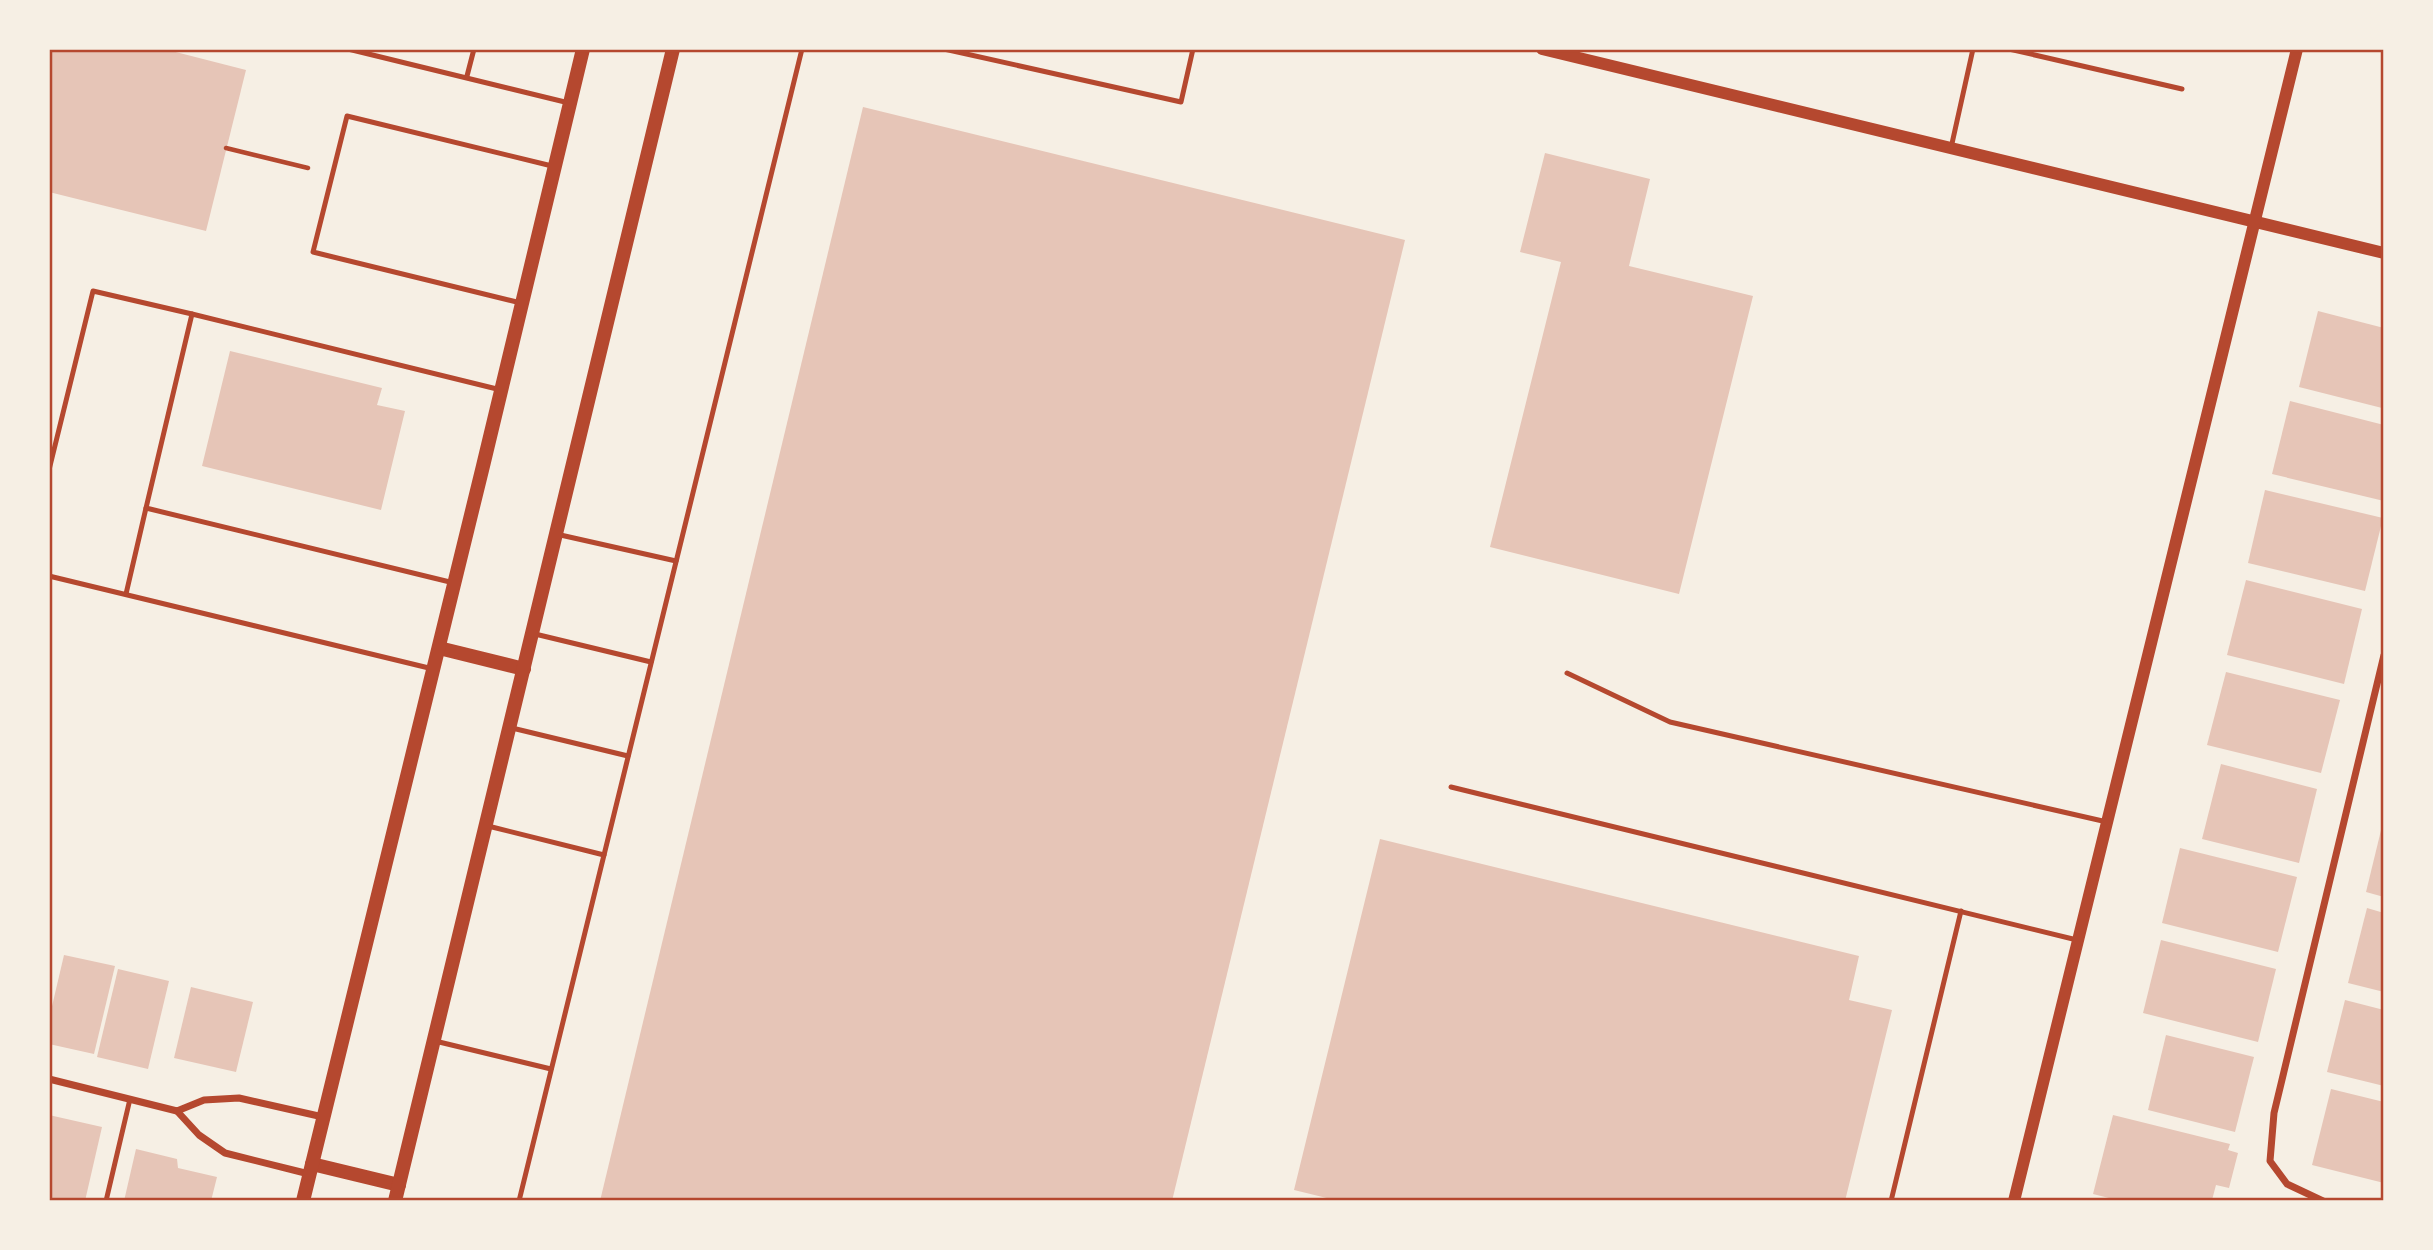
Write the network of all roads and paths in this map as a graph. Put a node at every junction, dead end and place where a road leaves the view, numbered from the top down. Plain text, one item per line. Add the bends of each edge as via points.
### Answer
1 (348, 49) edge
2 (474, 49) edge
3 (583, 49) edge
4 (674, 49) edge
5 (802, 49) edge
6 (944, 49) edge
7 (1193, 49) edge
8 (1542, 49) edge
9 (1973, 49) edge
10 (2009, 49) edge
11 (2297, 49) edge
12 (467, 76) junction
13 (2182, 89) dead end
14 (569, 103) junction
15 (226, 148) dead end
16 (1951, 148) junction
17 (555, 166) junction
18 (309, 168) dead end
19 (2255, 222) junction
20 (2384, 253) edge
21 (522, 303) junction
22 (192, 314) junction
23 (501, 390) junction
24 (49, 470) edge
25 (146, 508) junction
26 (556, 534) junction
27 (676, 561) junction
28 (49, 576) edge
29 (454, 583) junction
30 (125, 594) junction
31 (532, 633) junction
32 (439, 648) junction
33 (2384, 655) edge
34 (651, 662) junction
35 (433, 668) junction
36 (524, 669) junction
37 (1567, 673) dead end
38 (510, 727) junction
39 (628, 756) junction
40 (1451, 787) dead end
41 (2106, 822) junction
42 (485, 826) junction
43 (604, 855) junction
44 (1961, 911) junction
45 (2078, 940) junction
46 (434, 1041) junction
47 (551, 1069) junction
48 (49, 1079) edge
49 (130, 1099) junction
50 (177, 1111) junction
51 (323, 1117) junction
52 (311, 1169) junction
53 (398, 1185) junction
54 (106, 1201) edge
55 (303, 1201) edge
56 (395, 1201) edge
57 (519, 1201) edge
58 (1891, 1201) edge
59 (2014, 1201) edge
60 (2323, 1201) edge

1 - 12 lane
2 - 12 lane
3 - 14 main road
4 - 26 main road
5 - 27 lane
6 - 7 lane via 1181,102
8 - 16 street
9 - 16 lane
10 - 13 lane
11 - 19 street
12 - 14 lane
14 - 17 main road
15 - 18 path
16 - 19 street
17 - 21 main road
17 - 21 lane via 347,116 313,251
19 - 20 street
19 - 41 street
21 - 23 main road
22 - 23 lane
22 - 24 lane via 93,291
22 - 25 lane
23 - 29 main road
25 - 29 lane
25 - 30 lane
26 - 27 lane
26 - 31 main road
27 - 34 lane
28 - 30 lane
29 - 32 main road
30 - 35 lane
31 - 34 lane
31 - 36 main road
32 - 35 main road
32 - 36 main road
33 - 60 street via 2274,1113 2270,1161 2287,1184
34 - 39 lane
35 - 51 main road
36 - 38 main road
37 - 41 lane via 1670,722
38 - 39 lane
38 - 42 main road
39 - 43 lane
40 - 44 lane
41 - 45 street
42 - 43 lane
42 - 46 main road
43 - 47 lane
44 - 45 lane
44 - 58 lane
45 - 59 street
46 - 47 lane
46 - 53 main road
47 - 57 lane
48 - 49 street
49 - 50 street
49 - 54 lane
50 - 51 street via 204,1100 239,1098
50 - 52 street via 199,1135 225,1153
51 - 52 main road
52 - 53 main road
52 - 55 main road
53 - 56 main road

